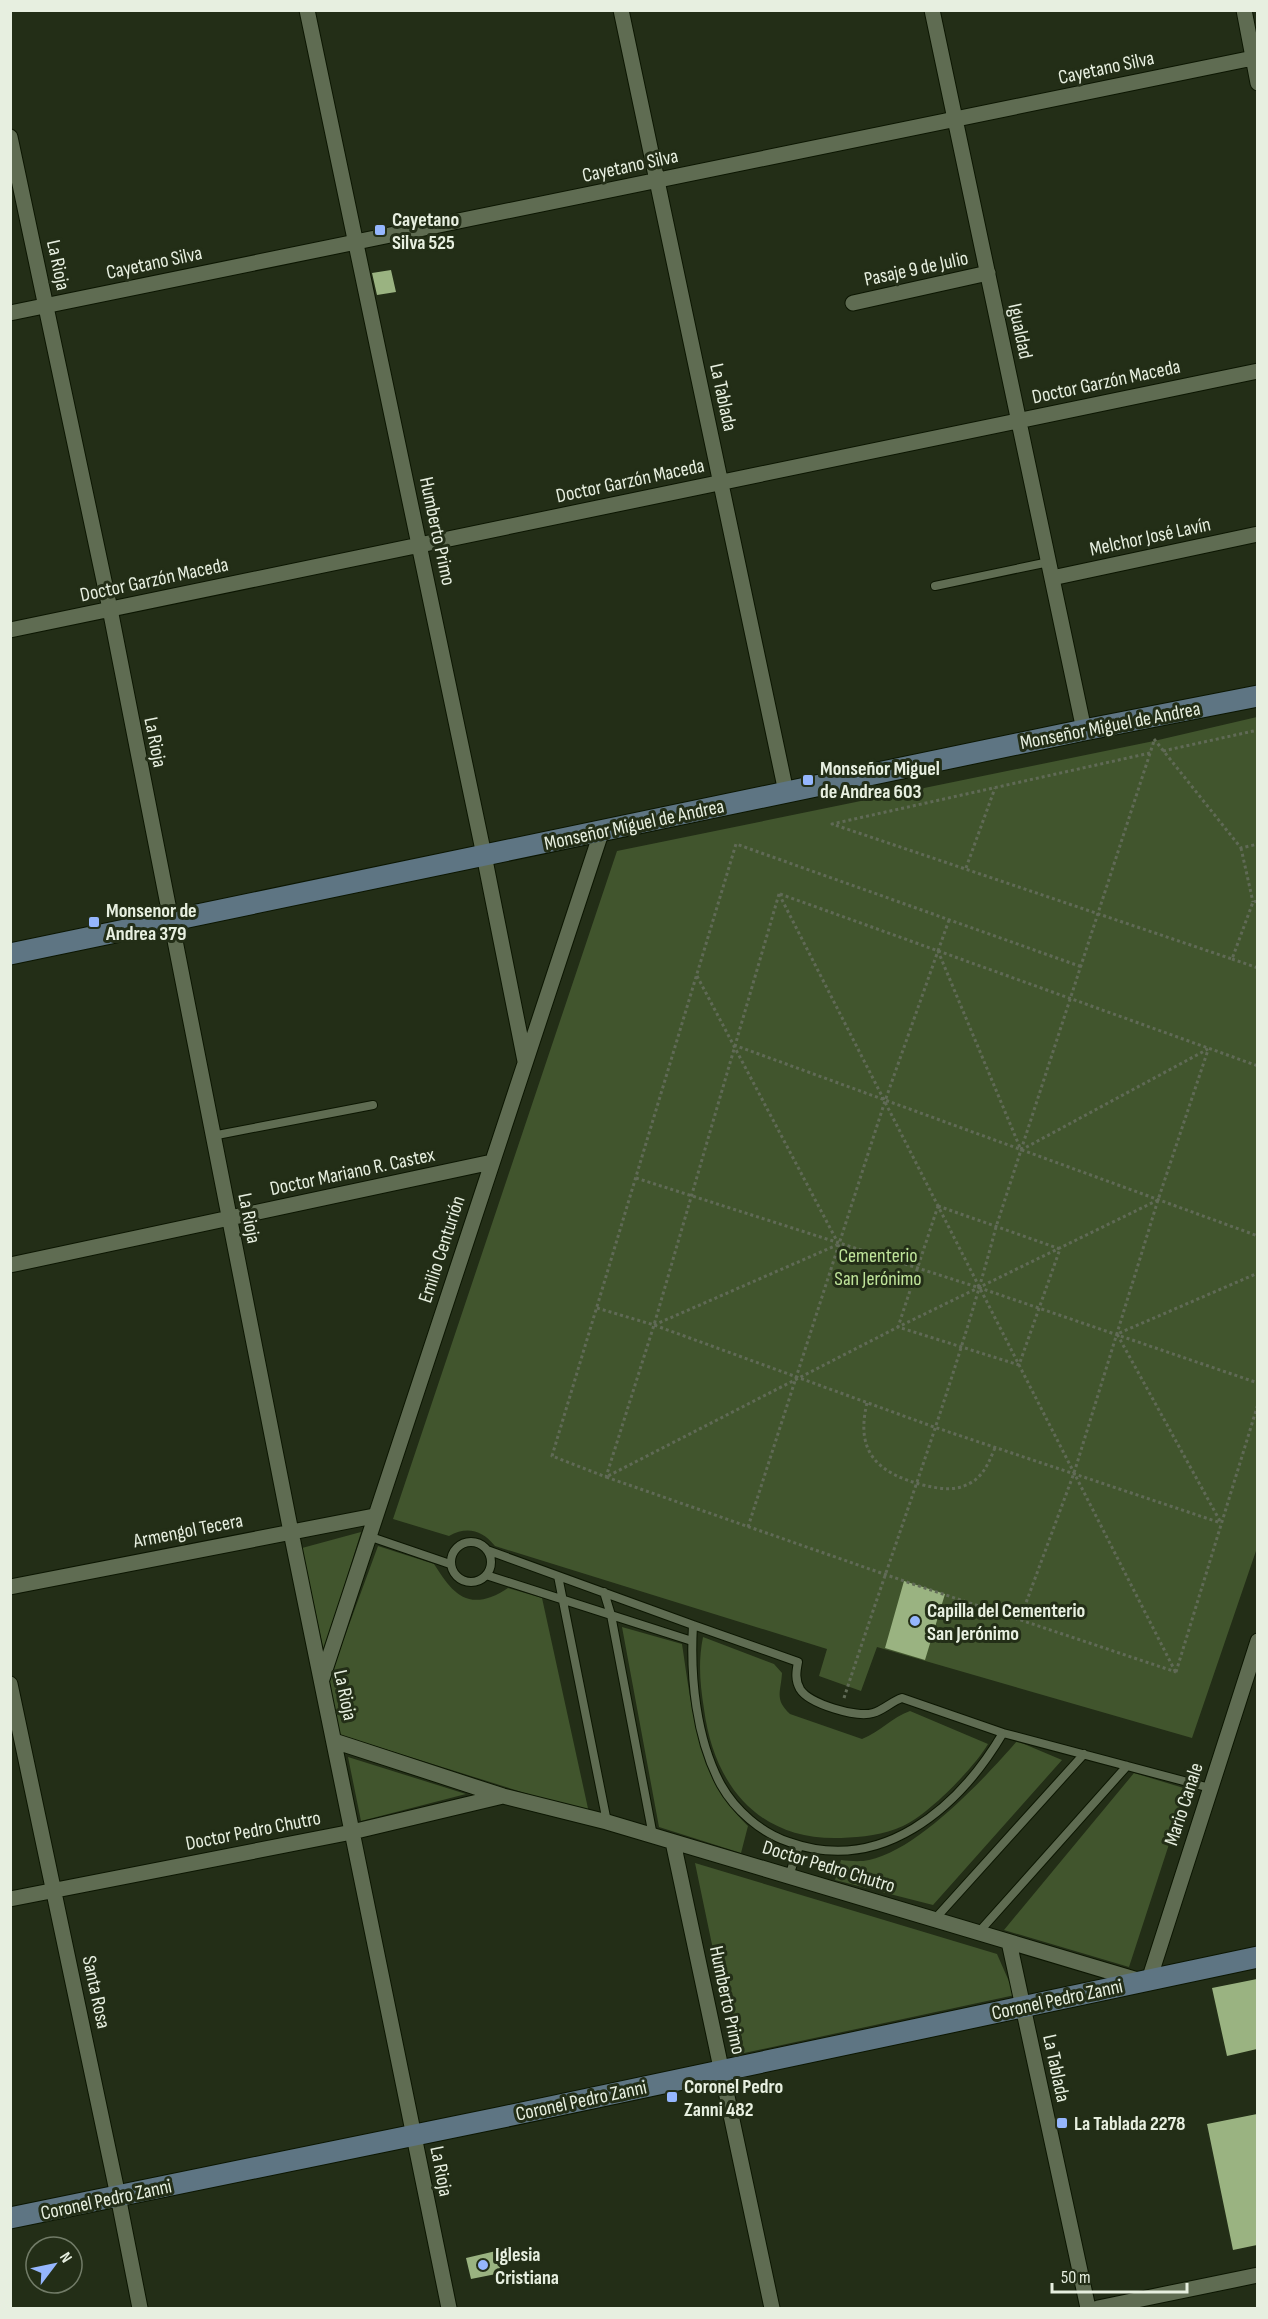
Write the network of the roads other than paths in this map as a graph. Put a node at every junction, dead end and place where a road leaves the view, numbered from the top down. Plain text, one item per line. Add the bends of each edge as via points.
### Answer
1 (307, 10) edge
2 (621, 10) edge
3 (932, 10) edge
4 (1244, 10) edge
5 (1255, 58) edge
6 (1257, 83) edge
7 (956, 119) junction
8 (10, 137) edge
9 (657, 181) junction
10 (356, 242) junction
11 (988, 273) junction
12 (853, 303) dead end
13 (46, 306) junction
14 (10, 313) edge
15 (1257, 371) edge
16 (1019, 421) junction
17 (720, 482) junction
18 (1257, 534) edge
19 (419, 545) junction
20 (1049, 562) junction
21 (1052, 578) junction
22 (935, 586) dead end
23 (110, 609) junction
24 (10, 630) edge
25 (1257, 696) edge
26 (1084, 730) junction
27 (786, 792) junction
28 (602, 830) junction
29 (484, 855) junction
30 (169, 921) junction
31 (10, 954) edge
32 (525, 1061) junction
33 (373, 1105) dead end
34 (212, 1136) junction
35 (492, 1162) junction
36 (229, 1219) junction
37 (10, 1265) edge
38 (374, 1516) junction
39 (291, 1532) junction
40 (371, 1537) junction
41 (487, 1550) junction
42 (450, 1564) junction
43 (486, 1575) junction
44 (558, 1576) junction
45 (10, 1587) edge
46 (604, 1592) junction
47 (565, 1600) junction
48 (610, 1615) junction
49 (693, 1625) junction
50 (692, 1641) junction
51 (1257, 1646) edge
52 (321, 1682) junction
53 (10, 1684) edge
54 (1003, 1733) junction
55 (334, 1741) junction
56 (1084, 1754) junction
57 (1127, 1766) junction
58 (1210, 1788) junction
59 (503, 1796) junction
60 (607, 1822) junction
61 (352, 1833) junction
62 (653, 1836) junction
63 (673, 1842) junction
64 (799, 1846) junction
65 (789, 1876) junction
66 (54, 1890) junction
67 (10, 1899) edge
68 (934, 1920) junction
69 (978, 1933) junction
70 (1009, 1942) junction
71 (1257, 1957) edge
72 (1145, 1980) junction
73 (1022, 2007) junction
74 (721, 2070) junction
75 (414, 2134) junction
76 (118, 2196) junction
77 (10, 2218) edge
78 (1257, 2275) edge
79 (140, 2308) edge
80 (449, 2308) edge
81 (772, 2308) edge
82 (1089, 2308) edge
83 (1098, 2308) edge

1 - 10 street, Humberto Primo
2 - 9 street, La Tablada
3 - 7 street, Igualdad
4 - 5 street
5 - 6 street
5 - 7 street, Cayetano Silva
7 - 9 street, Cayetano Silva
7 - 11 street, Igualdad
8 - 13 street, La Rioja
9 - 10 street, Cayetano Silva
9 - 17 street, La Tablada
10 - 13 street, Cayetano Silva
10 - 19 street, Humberto Primo
11 - 12 street, Pasaje 9 de Julio
11 - 16 street, Igualdad
13 - 14 street, Cayetano Silva
13 - 23 street, La Rioja
15 - 16 street, Doctor Garzón Maceda
16 - 17 street, Doctor Garzón Maceda
16 - 20 street, Igualdad
17 - 19 street, Doctor Garzón Maceda
17 - 27 street, La Tablada
18 - 21 street, Melchor José Lavín
19 - 23 street, Doctor Garzón Maceda
19 - 29 street, Humberto Primo
20 - 21 street, Igualdad
20 - 22 lane
21 - 26 street, Igualdad
23 - 24 street, Doctor Garzón Maceda
23 - 30 street, La Rioja
25 - 26 main road, Monseñor Miguel de Andrea
26 - 27 main road, Monseñor Miguel de Andrea
27 - 28 main road, Monseñor Miguel de Andrea
28 - 29 main road, Monseñor Miguel de Andrea
28 - 32 street, Emilio Centurión
29 - 30 main road, Monseñor Miguel de Andrea
29 - 32 street, Humberto Primo
30 - 31 main road, Monseñor Miguel de Andrea
30 - 34 street, La Rioja
32 - 35 street, Emilio Centurión
33 - 34 lane
34 - 36 street, La Rioja
35 - 36 street, Doctor Mariano R. Castex
35 - 38 street, Emilio Centurión
36 - 37 street, Doctor Mariano R. Castex
36 - 39 street, La Rioja
38 - 39 street, Armengol Tecera
38 - 40 street, Emilio Centurión
39 - 45 street, Armengol Tecera
39 - 52 street, La Rioja
40 - 42 lane
40 - 52 street, Emilio Centurión
41 - 42 lane via 476,1542 463,1543 453,1551
41 - 43 lane via 491,1563
41 - 44 lane
42 - 43 lane via 456,1576 468,1582
43 - 47 lane
44 - 46 lane
44 - 47 lane
46 - 48 lane
46 - 49 lane
47 - 48 lane
47 - 60 lane
48 - 50 lane
48 - 62 lane
49 - 50 lane
49 - 54 lane via 798,1662 796,1682 801,1692 840,1710 872,1714 902,1698
50 - 64 lane via 699,1716 710,1761 721,1785 737,1808 758,1826
51 - 58 street, Mario Canale
52 - 55 street, La Rioja
53 - 66 street, Santa Rosa
54 - 56 lane
54 - 64 lane via 953,1798 911,1830 887,1843 861,1850 834,1852
55 - 59 street, Doctor Pedro Chutro
55 - 61 street, La Rioja
56 - 57 lane
56 - 68 lane
57 - 58 lane
57 - 69 lane
58 - 72 street, Mario Canale
59 - 60 street, Doctor Pedro Chutro
59 - 61 street, Doctor Pedro Chutro
60 - 62 street, Doctor Pedro Chutro
61 - 66 street, Doctor Pedro Chutro
61 - 75 street, La Rioja
62 - 63 street, Doctor Pedro Chutro
63 - 65 street, Doctor Pedro Chutro
63 - 74 street, Humberto Primo
64 - 65 lane
65 - 68 street, Doctor Pedro Chutro
66 - 67 street, Doctor Pedro Chutro
66 - 76 street, Santa Rosa
68 - 69 street, Doctor Pedro Chutro
69 - 70 street, Doctor Pedro Chutro
70 - 72 street, Doctor Pedro Chutro
70 - 73 street, La Tablada
71 - 72 main road, Coronel Pedro Zanni
72 - 73 main road, Coronel Pedro Zanni
73 - 74 main road, Coronel Pedro Zanni
73 - 82 street, La Tablada
74 - 75 main road, Coronel Pedro Zanni
74 - 81 street, Humberto Primo
75 - 76 main road, Coronel Pedro Zanni
75 - 80 street, La Rioja
76 - 77 main road, Coronel Pedro Zanni
76 - 79 street, Santa Rosa
78 - 83 street

